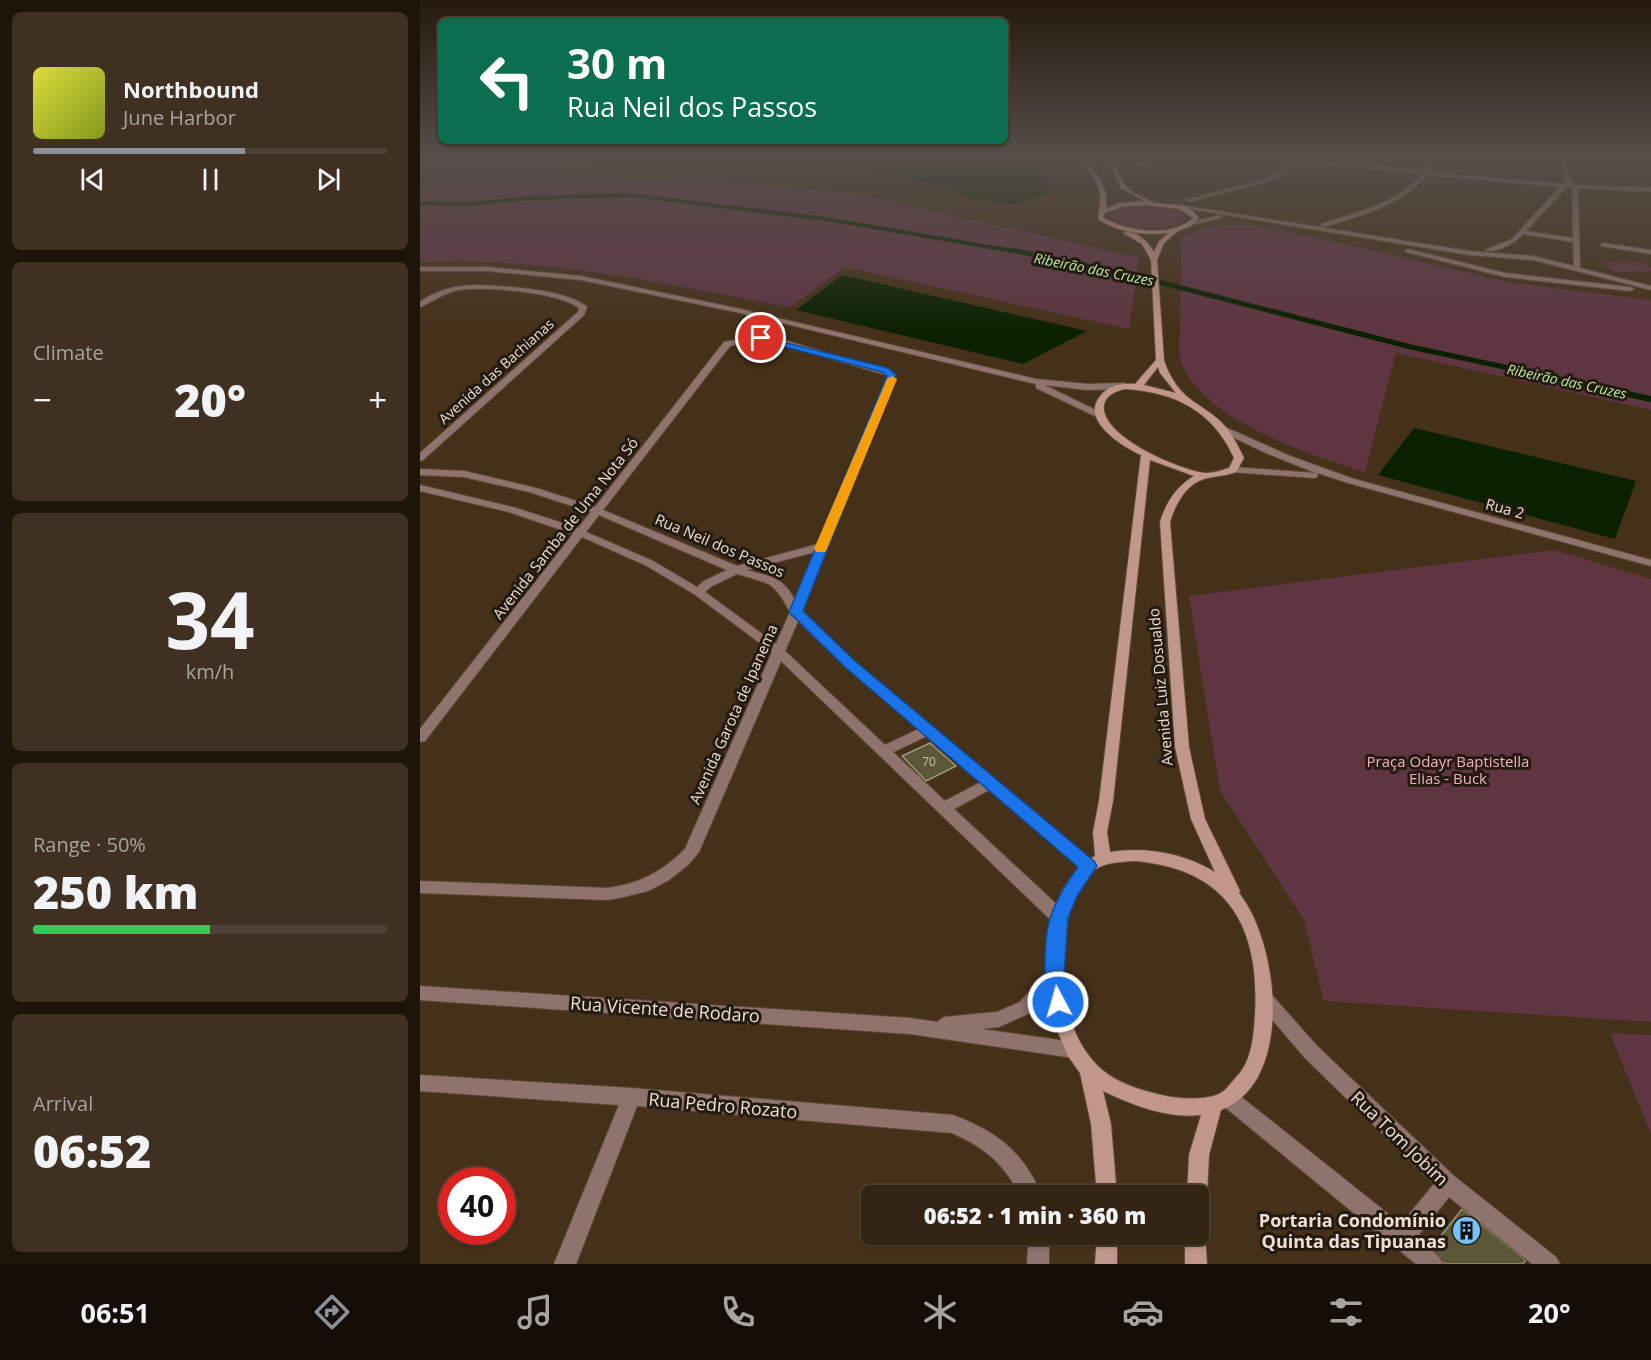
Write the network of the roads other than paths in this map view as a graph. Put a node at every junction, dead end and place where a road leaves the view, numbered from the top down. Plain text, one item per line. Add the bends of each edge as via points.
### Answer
1 (1101, 216) edge
2 (1194, 216) edge
3 (1238, 216) edge
4 (1347, 216) edge
5 (1536, 216) edge
6 (1575, 216) edge
7 (1245, 217) junction
8 (1195, 222) junction
9 (1323, 225) dead end
10 (1113, 227) junction
11 (1186, 227) junction
12 (1521, 232) junction
13 (1349, 236) junction
14 (1575, 240) junction
15 (1603, 245) dead end
16 (1651, 252) edge
17 (1469, 253) junction
18 (1454, 262) junction
19 (1154, 264) junction
20 (420, 269) edge
21 (1577, 270) junction
22 (1564, 283) junction
23 (1651, 290) edge
24 (420, 304) edge
25 (1160, 360) junction
26 (890, 373) joint
27 (1010, 375) junction
28 (1125, 386) junction
29 (1138, 386) junction
30 (1187, 401) junction
31 (1098, 415) junction
32 (1225, 430) junction
33 (1146, 453) junction
34 (420, 458) edge
35 (1233, 470) junction
36 (420, 472) edge
37 (1202, 476) junction
38 (1351, 482) junction
39 (420, 488) edge
40 (598, 511) junction
41 (581, 533) junction
42 (821, 547) junction
43 (1651, 563) edge
44 (737, 570) junction
45 (698, 592) junction
46 (796, 612) junction
47 (777, 650) junction
48 (928, 730) junction
49 (420, 738) edge
50 (883, 751) junction
51 (990, 783) junction
52 (944, 808) junction
53 (1096, 863) junction
54 (420, 887) edge
55 (1236, 900) junction
56 (1059, 918) junction
57 (1054, 975) junction
58 (420, 993) edge
59 (1264, 999) junction
60 (910, 1026) junction
61 (1074, 1050) junction
62 (1089, 1070) junction
63 (420, 1083) edge
64 (631, 1097) junction
65 (1221, 1100) junction
66 (1447, 1183) junction
67 (1026, 1185) edge
68 (1106, 1185) edge
69 (1198, 1185) edge
70 (1404, 1238) junction
71 (1039, 1245) edge
72 (1107, 1245) edge
73 (1195, 1245) edge
74 (565, 1264) edge
75 (1038, 1264) edge
76 (1106, 1264) edge
77 (1196, 1264) edge
78 (1432, 1264) edge
79 (1549, 1264) edge

1 - 10 street
2 - 8 street
3 - 7 street
4 - 9 street
5 - 12 street
6 - 14 street
7 - 8 street
7 - 13 street
8 - 11 street
10 - 11 street via 1161,231
10 - 19 street via 1148,245
11 - 19 street via 1164,238
12 - 14 street
12 - 17 street via 1506,244
13 - 17 street
13 - 18 street
14 - 21 street
15 - 16 street
17 - 18 street
17 - 21 street via 1533,258
18 - 22 street via 1505,275
19 - 25 street
20 - 27 street via 486,269 581,278
21 - 22 street
21 - 23 street
22 - 23 street
24 - 34 street, Avenida das Bachianas via 459,288 487,286 567,298 583,307 581,313
25 - 29 street
25 - 30 street via 1164,373
26 - 40 street, Avenida Samba de Uma Nota Só via 771,339 727,344
26 - 42 street, Avenida Garota de Ipanema via 892,379
27 - 28 street via 1058,385
27 - 31 street
28 - 29 street
28 - 31 street via 1106,394
29 - 30 street
30 - 32 street
31 - 33 street via 1107,429
32 - 35 street via 1239,458
32 - 38 street, Rua 2 via 1303,466
33 - 37 street
33 - 53 street, Avenida Luiz Dosualdo
35 - 37 street
35 - 38 street, Rua 2 via 1314,475
36 - 40 street, Rua Neil dos Passos via 464,474
37 - 55 street, Avenida Luiz Dosualdo via 1177,495 1165,522 1182,747 1198,819
38 - 43 street, Rua 2
39 - 41 street via 512,510
40 - 41 street, Avenida Samba de Uma Nota Só
40 - 44 street, Rua Neil dos Passos
41 - 45 street via 649,563
41 - 49 street, Avenida Samba de Uma Nota Só
42 - 44 street
42 - 46 street, Avenida Garota de Ipanema
44 - 45 street via 706,582
44 - 46 street, Rua Neil dos Passos via 777,583
45 - 47 street
46 - 47 street, Avenida Garota de Ipanema
46 - 48 street, Rua Neil dos Passos
47 - 50 street
47 - 54 street, Avenida Garota de Ipanema via 691,852 676,868 656,881 607,894
48 - 50 street
48 - 51 street, Rua Neil dos Passos
50 - 52 street
51 - 52 street
51 - 53 street, Rua Neil dos Passos
52 - 56 street
53 - 55 street via 1135,855 1184,863 1213,879
53 - 56 street via 1070,893
55 - 59 street, Avenida Luiz Dosualdo via 1261,964
56 - 57 street
57 - 60 street, Rua Vicente de Rodaro via 1026,1007 999,1019
57 - 61 street via 1063,1025
58 - 60 street, Rua Vicente de Rodaro
59 - 65 street, Avenida Luiz Dosualdo via 1262,1035 1251,1072
59 - 66 street, Rua Tom Jobim via 1311,1052
60 - 61 street, Rua Vicente de Rodaro
61 - 62 street
62 - 65 street via 1119,1091 1156,1102 1196,1108
62 - 68 street via 1101,1124
63 - 64 street, Rua Pedro Rozato
64 - 67 street, Rua Pedro Rozato via 953,1124 987,1138 1015,1163
64 - 74 street
65 - 69 street via 1199,1155
65 - 70 street
66 - 70 street
66 - 79 street, Rua Tom Jobim
70 - 78 street
71 - 75 street
72 - 76 street
73 - 77 street

